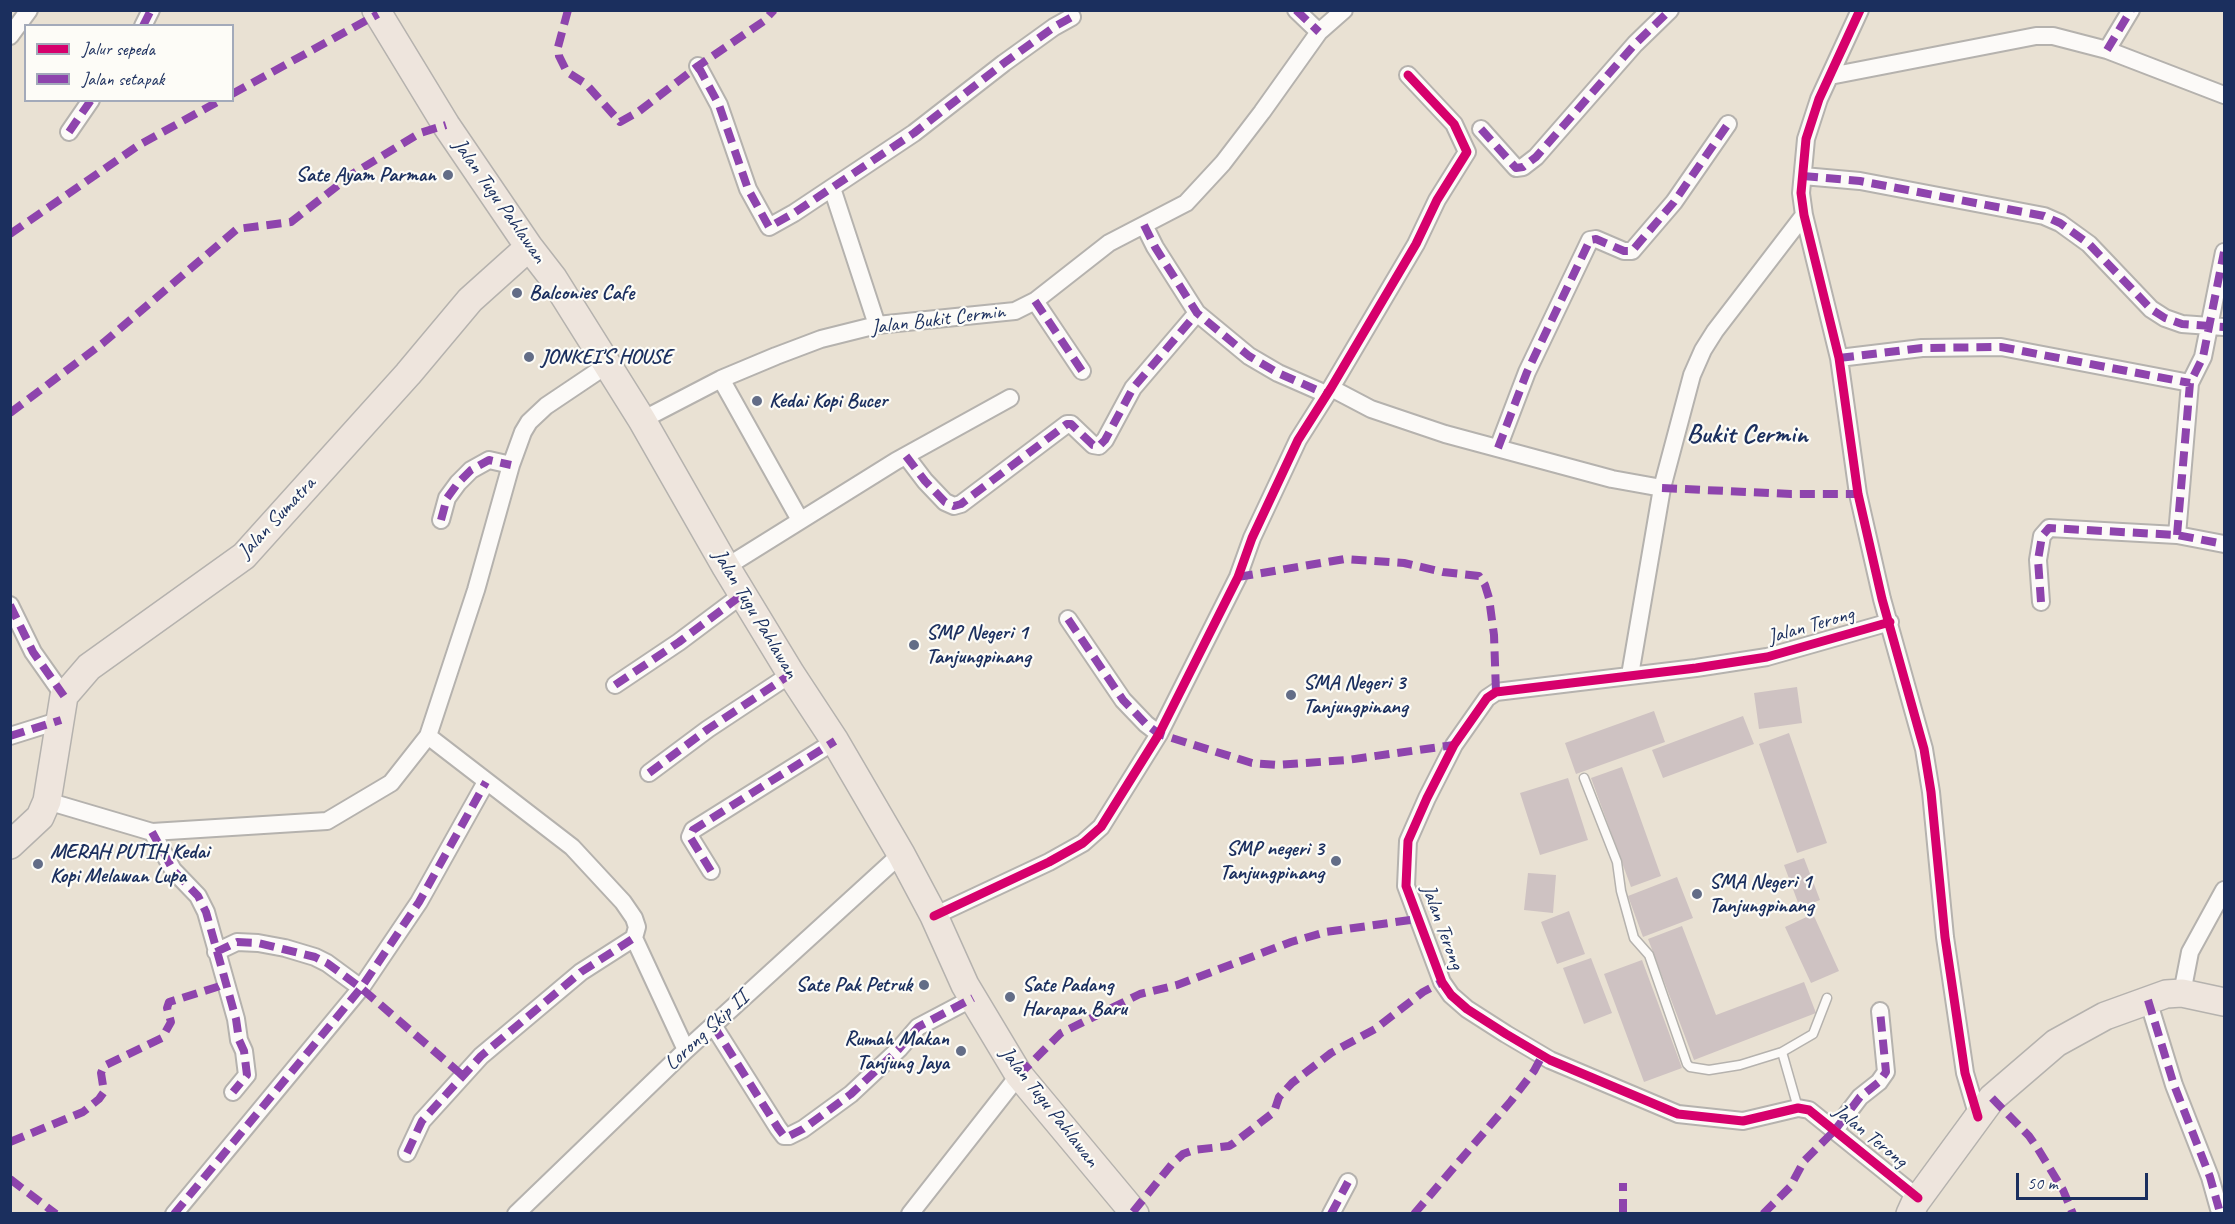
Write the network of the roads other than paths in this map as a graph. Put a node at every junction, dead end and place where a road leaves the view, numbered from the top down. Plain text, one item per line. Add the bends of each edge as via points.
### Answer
1 (29, 10) edge
2 (151, 10) edge
3 (376, 10) edge
4 (1296, 10) edge
5 (1344, 10) edge
6 (1671, 10) edge
7 (1860, 10) edge
8 (2131, 10) edge
9 (1072, 17) dead end
10 (143, 24) edge
11 (1319, 32) junction
12 (10, 36) edge
13 (2107, 50) junction
14 (698, 66) dead end
15 (1408, 75) dead end
16 (1830, 75) junction
17 (2224, 95) edge
18 (90, 102) edge
19 (1728, 124) dead end
20 (1480, 129) dead end
21 (69, 132) dead end
22 (1803, 176) junction
23 (832, 188) junction
24 (1804, 215) junction
25 (1144, 225) junction
26 (529, 247) junction
27 (2224, 252) edge
28 (1035, 301) junction
29 (1197, 313) junction
30 (877, 325) junction
31 (2217, 327) edge
32 (1839, 358) junction
33 (606, 365) junction
34 (1082, 371) dead end
35 (721, 380) junction
36 (2190, 383) junction
37 (1329, 391) junction
38 (1010, 398) dead end
39 (642, 420) junction
40 (1498, 448) junction
41 (906, 456) junction
42 (511, 465) junction
43 (1662, 488) junction
44 (441, 520) dead end
45 (800, 520) junction
46 (2177, 535) junction
47 (2224, 544) edge
48 (726, 567) junction
49 (743, 594) junction
50 (2041, 602) dead end
51 (10, 606) edge
52 (1068, 619) dead end
53 (1890, 622) junction
54 (791, 674) junction
55 (1630, 675) junction
56 (615, 686) dead end
57 (62, 708) junction
58 (1159, 734) junction
59 (10, 736) edge
60 (428, 736) junction
61 (835, 741) junction
62 (649, 772) dead end
63 (1584, 778) dead end
64 (486, 782) junction
65 (47, 801) junction
66 (152, 832) junction
67 (10, 845) edge
68 (901, 854) junction
69 (711, 872) dead end
70 (2224, 890) edge
71 (934, 916) junction
72 (634, 938) junction
73 (216, 952) junction
74 (361, 988) junction
75 (2182, 993) junction
76 (973, 998) junction
77 (1827, 998) dead end
78 (2148, 1000) junction
79 (2224, 1002) edge
80 (1880, 1011) dead end
81 (713, 1025) junction
82 (686, 1050) junction
83 (1782, 1052) junction
84 (1019, 1075) junction
85 (233, 1092) dead end
86 (1798, 1108) junction
87 (1978, 1118) junction
88 (1835, 1130) junction
89 (407, 1153) dead end
90 (1348, 1182) dead end
91 (1914, 1206) edge
92 (2219, 1209) dead end
93 (1134, 1213) edge
94 (174, 1214) edge
95 (516, 1214) edge
96 (910, 1214) edge
97 (1331, 1214) edge

1 - 12 street
2 - 10 street
3 - 26 main road, Jalan Tugu Pahlawan via 446,125
4 - 11 street
5 - 11 street, Jalan Bukit Cermin
6 - 20 street via 1523,167 1516,168
7 - 16 street
8 - 13 street
9 - 23 street
11 - 25 street, Jalan Bukit Cermin via 1223,163 1186,203
13 - 16 street via 2053,36 2036,36
13 - 17 street
14 - 23 street via 719,105 748,189 769,227
15 - 37 street via 1454,124 1467,152
16 - 22 street via 1806,139
18 - 21 street
19 - 40 street via 1674,202 1632,251 1590,240 1527,372
22 - 24 street
22 - 31 street via 1860,181 2044,216 2089,244 2151,309 2172,321
23 - 30 street
24 - 32 street
24 - 43 street via 1703,350 1678,420
25 - 28 street, Jalan Bukit Cermin via 1109,243
25 - 29 street
26 - 33 main road, Jalan Tugu Pahlawan via 553,278
26 - 57 main road, Jalan Sumatra via 470,300 244,556 89,667
27 - 31 street
28 - 30 street, Jalan Bukit Cermin via 1015,311
28 - 34 street
29 - 37 street via 1249,356 1278,373
29 - 41 street via 1133,388 1099,446 1067,424 957,506 945,502
30 - 35 street, Jalan Bukit Cermin via 821,339
31 - 36 street
32 - 36 street via 1922,348 2001,347
32 - 53 street via 1854,476
33 - 39 main road, Jalan Tugu Pahlawan
33 - 42 street via 529,422
35 - 39 street, Jalan Bukit Cermin
35 - 45 street
36 - 46 street
37 - 40 street via 1445,434
37 - 58 street via 1298,440 1238,577
38 - 41 street
39 - 48 main road, Jalan Tugu Pahlawan
40 - 43 street
41 - 45 street
42 - 44 street via 489,460 471,470 447,498
42 - 60 street via 476,590
43 - 55 street
45 - 48 street
46 - 47 street
46 - 50 street via 2049,528 2042,536 2038,560
48 - 49 main road, Jalan Tugu Pahlawan
49 - 54 main road, Jalan Tugu Pahlawan
49 - 56 street
51 - 57 street
52 - 58 street via 1123,700
53 - 55 street, Jalan Terong via 1767,657
53 - 87 street via 1928,771 1963,1062
54 - 61 main road, Jalan Tugu Pahlawan
54 - 62 street
55 - 86 street, Jalan Terong via 1496,692 1487,698 1454,745 1408,841 1406,886 1417,919 1450,995 1550,1060 1678,1114 1743,1120
57 - 59 street
57 - 65 main road
58 - 71 street via 1101,827 1083,843
60 - 64 street
60 - 66 street via 391,783 327,821
61 - 68 main road, Jalan Tugu Pahlawan
61 - 69 street via 693,830 690,837
63 - 83 lane via 1617,862 1628,922 1634,938 1649,955 1687,1064 1709,1070
64 - 72 street via 572,847 602,877 636,923
64 - 74 street via 419,902
65 - 66 street
65 - 67 main road via 40,817
66 - 73 street via 173,870 198,896
68 - 71 main road, Jalan Tugu Pahlawan
68 - 81 street, Lorong Skip II
70 - 75 street via 2190,952
71 - 76 main road, Jalan Tugu Pahlawan
72 - 82 street
72 - 89 street via 580,972 481,1056 422,1121
73 - 74 street via 237,942 285,948 327,963
73 - 85 street via 247,1075
74 - 94 street
75 - 78 main road
75 - 79 main road
76 - 81 street via 918,1027 851,1094 789,1136 778,1128
76 - 84 main road, Jalan Tugu Pahlawan
77 - 83 lane via 1813,1034
78 - 87 main road via 2105,1016 2056,1043 1992,1098
78 - 92 street
80 - 88 street via 1886,1072 1860,1097
81 - 82 street, Lorong Skip II
82 - 95 street, Lorong Skip II
83 - 86 lane
84 - 93 main road, Jalan Tugu Pahlawan
84 - 96 street
86 - 88 street, Jalan Terong via 1809,1110
87 - 91 main road
88 - 91 street, Jalan Terong
90 - 97 street

